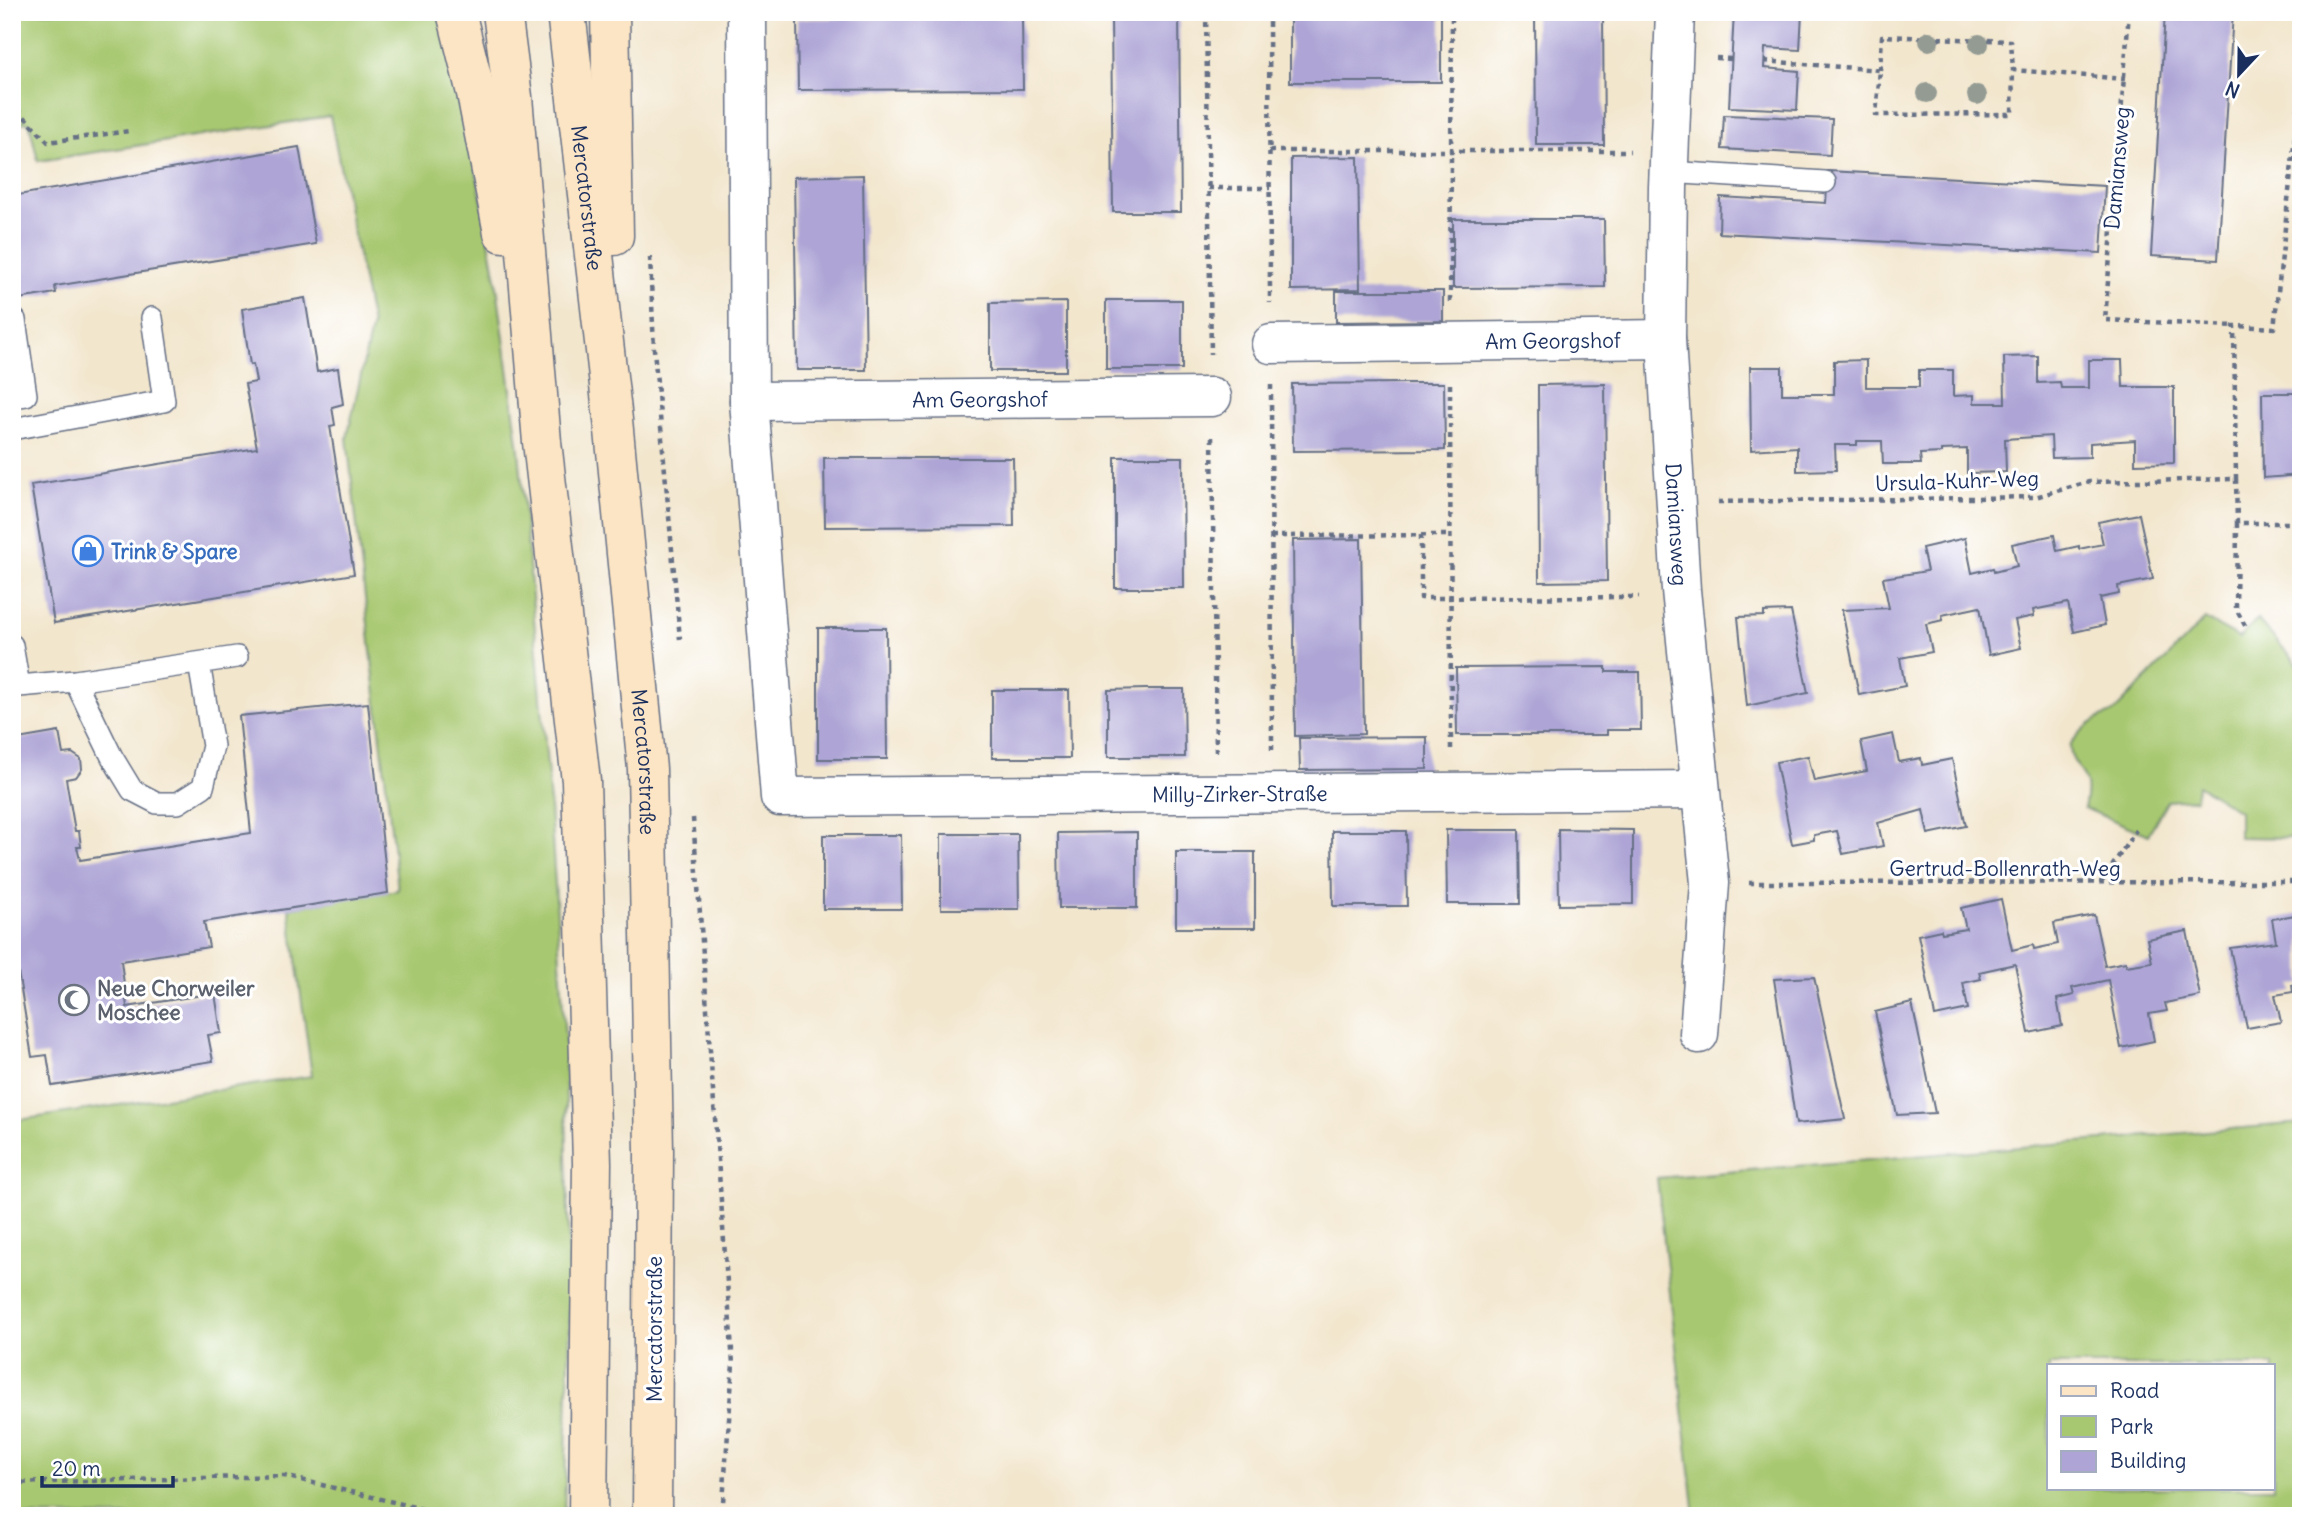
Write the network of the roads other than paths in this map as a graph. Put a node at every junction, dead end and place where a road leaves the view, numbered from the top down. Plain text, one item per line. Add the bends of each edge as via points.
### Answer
1 (456, 12) edge
2 (502, 12) edge
3 (566, 12) edge
4 (610, 12) edge
5 (747, 12) edge
6 (1675, 12) edge
7 (1669, 161) junction
8 (1825, 182) dead end
9 (152, 318) dead end
10 (15, 320) dead end
11 (1667, 339) junction
12 (1271, 344) road end
13 (12, 397) edge
14 (1212, 397) dead end
15 (749, 401) junction
16 (613, 420) junction
17 (12, 429) edge
18 (542, 442) junction
19 (12, 645) edge
20 (237, 657) dead end
21 (200, 663) junction
22 (75, 681) junction
23 (15, 687) edge
24 (1700, 790) junction
25 (1699, 1034) dead end
26 (589, 1516) edge
27 (652, 1516) edge

1 - 18 main road via 476,93
2 - 18 main road
3 - 16 main road, Mercatorstraße
4 - 16 main road
5 - 15 street
6 - 7 street, Damiansweg
7 - 8 lane
7 - 11 street, Damiansweg
9 - 17 lane via 164,401
10 - 13 lane via 26,395
11 - 12 street, Am Georgshof
11 - 24 street, Damiansweg via 1675,503
14 - 15 street, Am Georgshof
15 - 24 street, Milly-Zirker-Straße via 780,797
16 - 27 main road, Mercatorstraße via 647,769 654,1151
18 - 26 main road via 581,781 592,1163
19 - 23 lane
20 - 21 lane
21 - 22 lane
21 - 22 lane via 213,746 203,787 178,803 157,803 132,790
22 - 23 lane
24 - 25 street, Damiansweg via 1710,883

